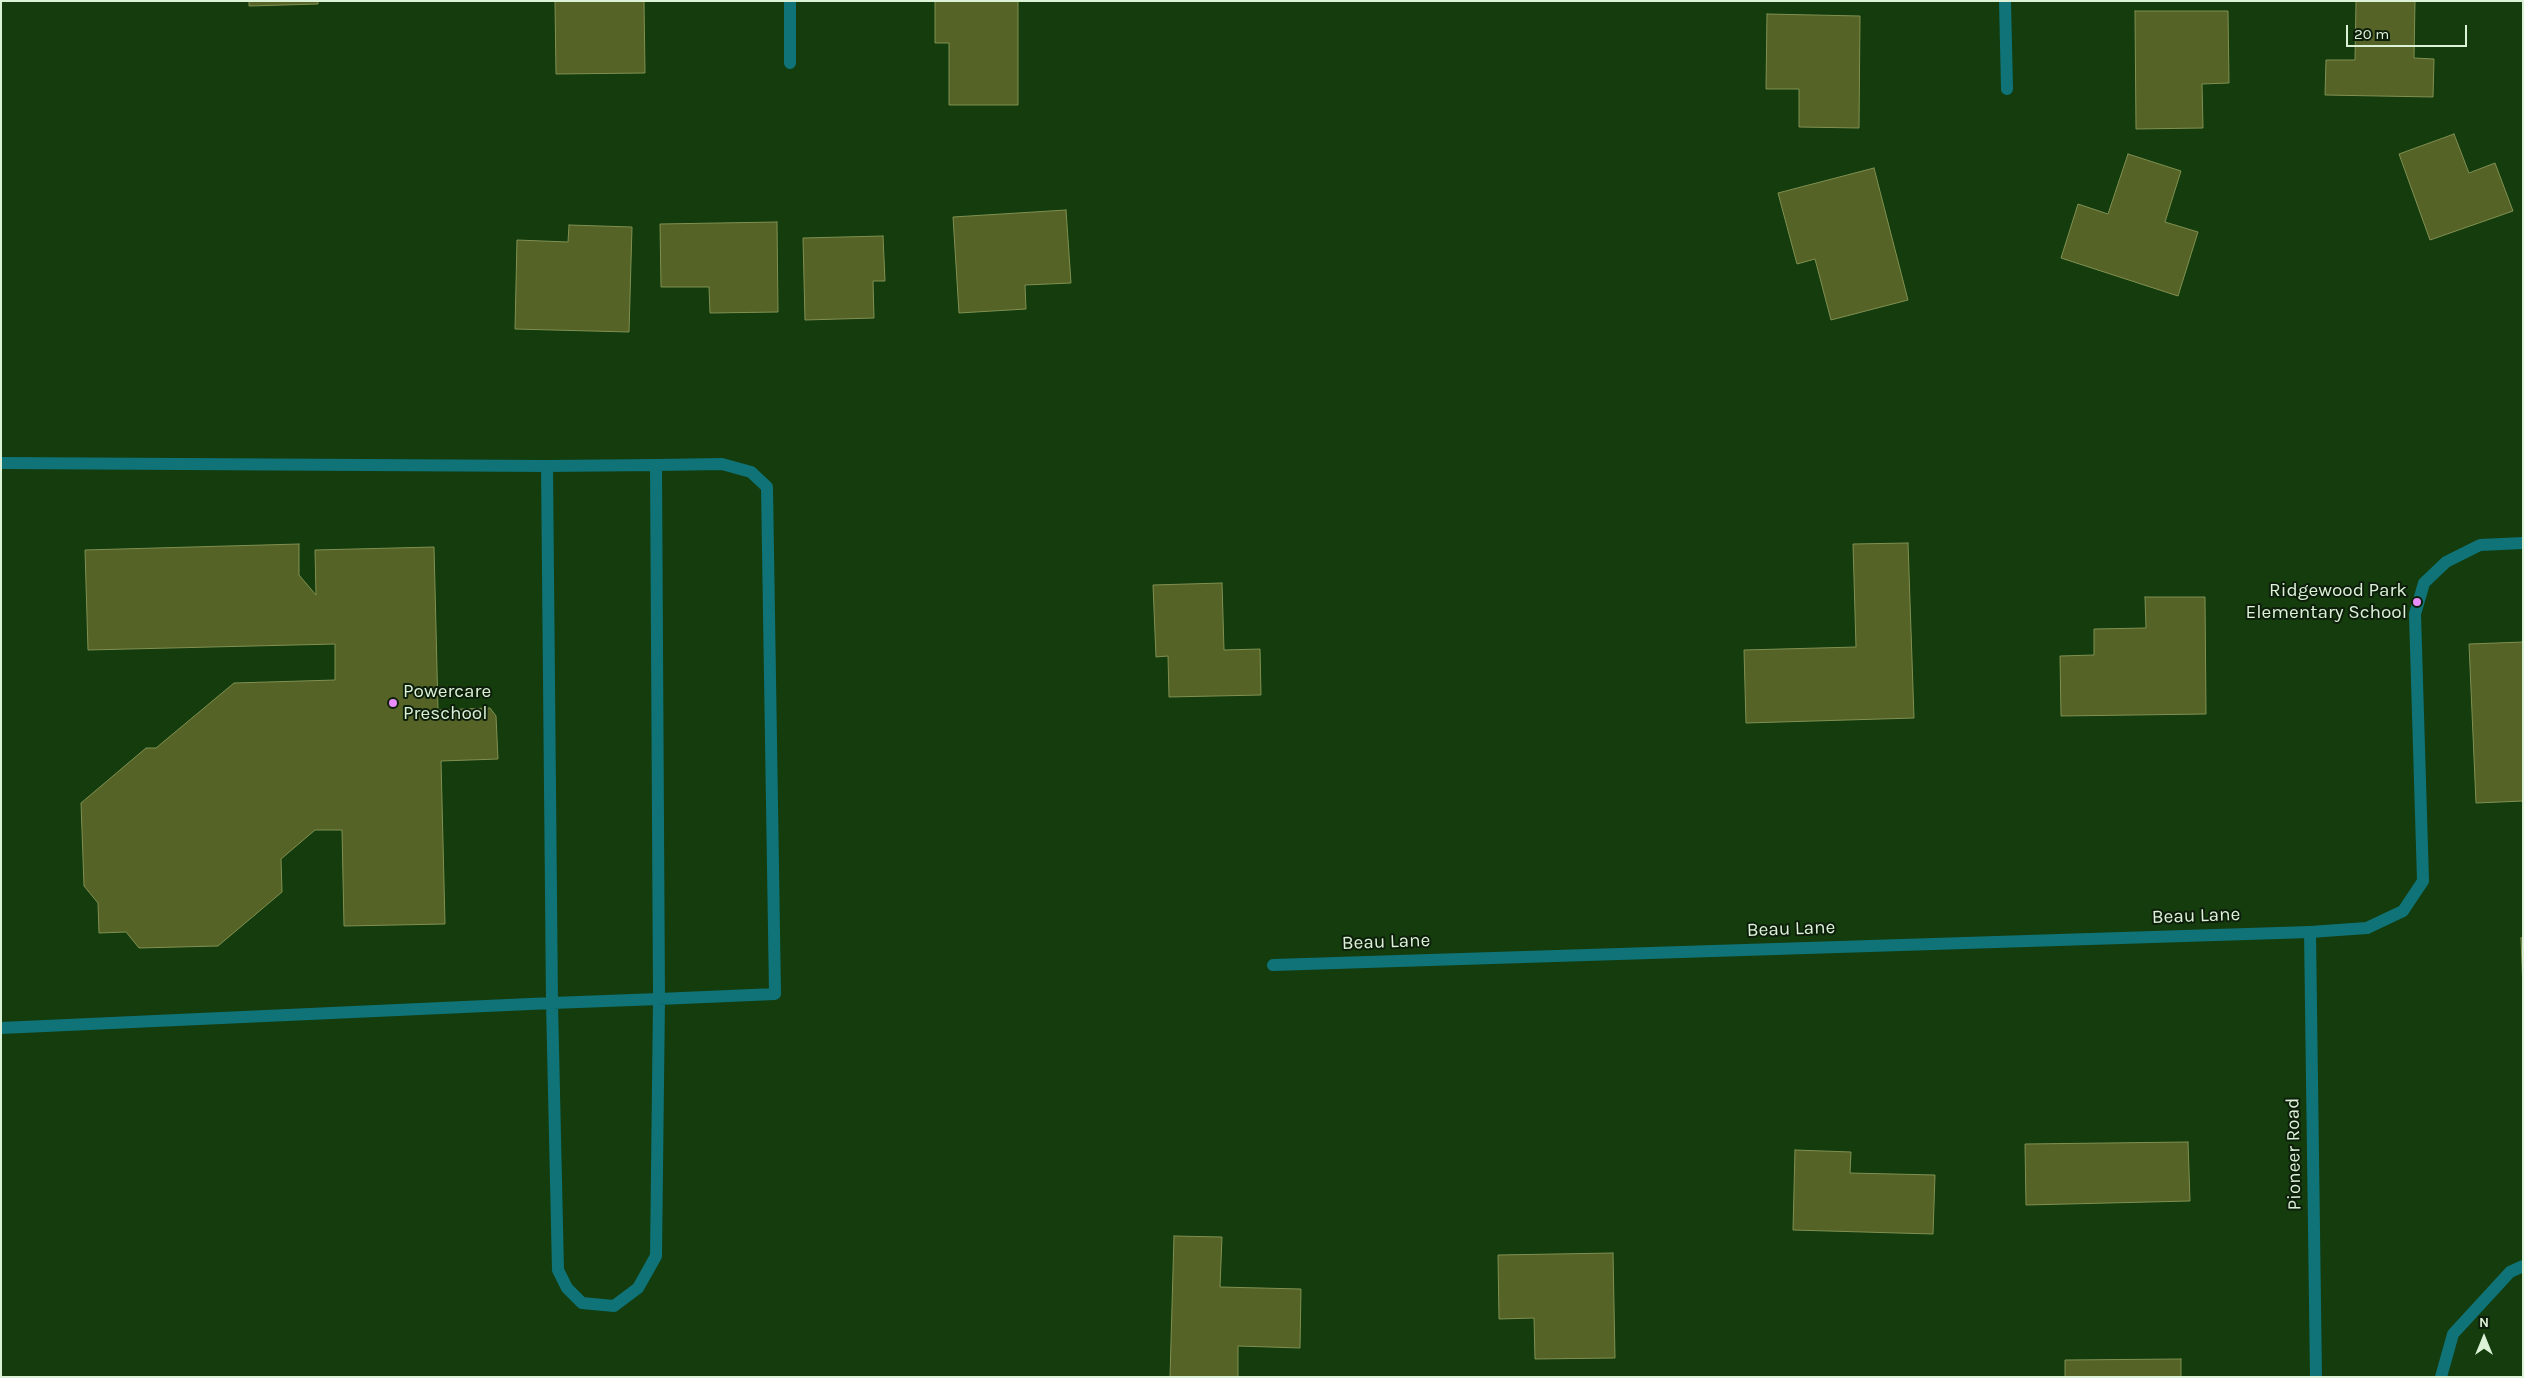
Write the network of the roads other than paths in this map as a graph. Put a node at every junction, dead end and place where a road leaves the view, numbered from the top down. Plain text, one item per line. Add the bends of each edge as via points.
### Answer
1 (790, 1) edge
2 (2005, 1) edge
3 (790, 63) dead end
4 (2007, 89) dead end
5 (1, 463) edge
6 (656, 464) junction
7 (547, 466) junction
8 (2523, 543) edge
9 (2310, 932) junction
10 (1273, 965) dead end
11 (659, 999) junction
12 (552, 1004) junction
13 (1, 1028) edge
14 (2523, 1266) edge
15 (2316, 1377) edge
16 (2441, 1377) edge

1 - 3 street
2 - 4 street
5 - 7 street
6 - 7 street
6 - 11 street
6 - 11 street via 722,464 751,472 767,487 775,994
7 - 12 street
8 - 9 street, Beau Lane via 2480,545 2446,562 2424,583 2415,614 2423,881 2403,911 2367,928
9 - 10 street, Beau Lane
9 - 15 street, Pioneer Road
11 - 12 street
11 - 12 street via 656,1256 638,1288 614,1306 582,1303 567,1288 558,1270
12 - 13 street
14 - 16 street via 2510,1272 2453,1334

